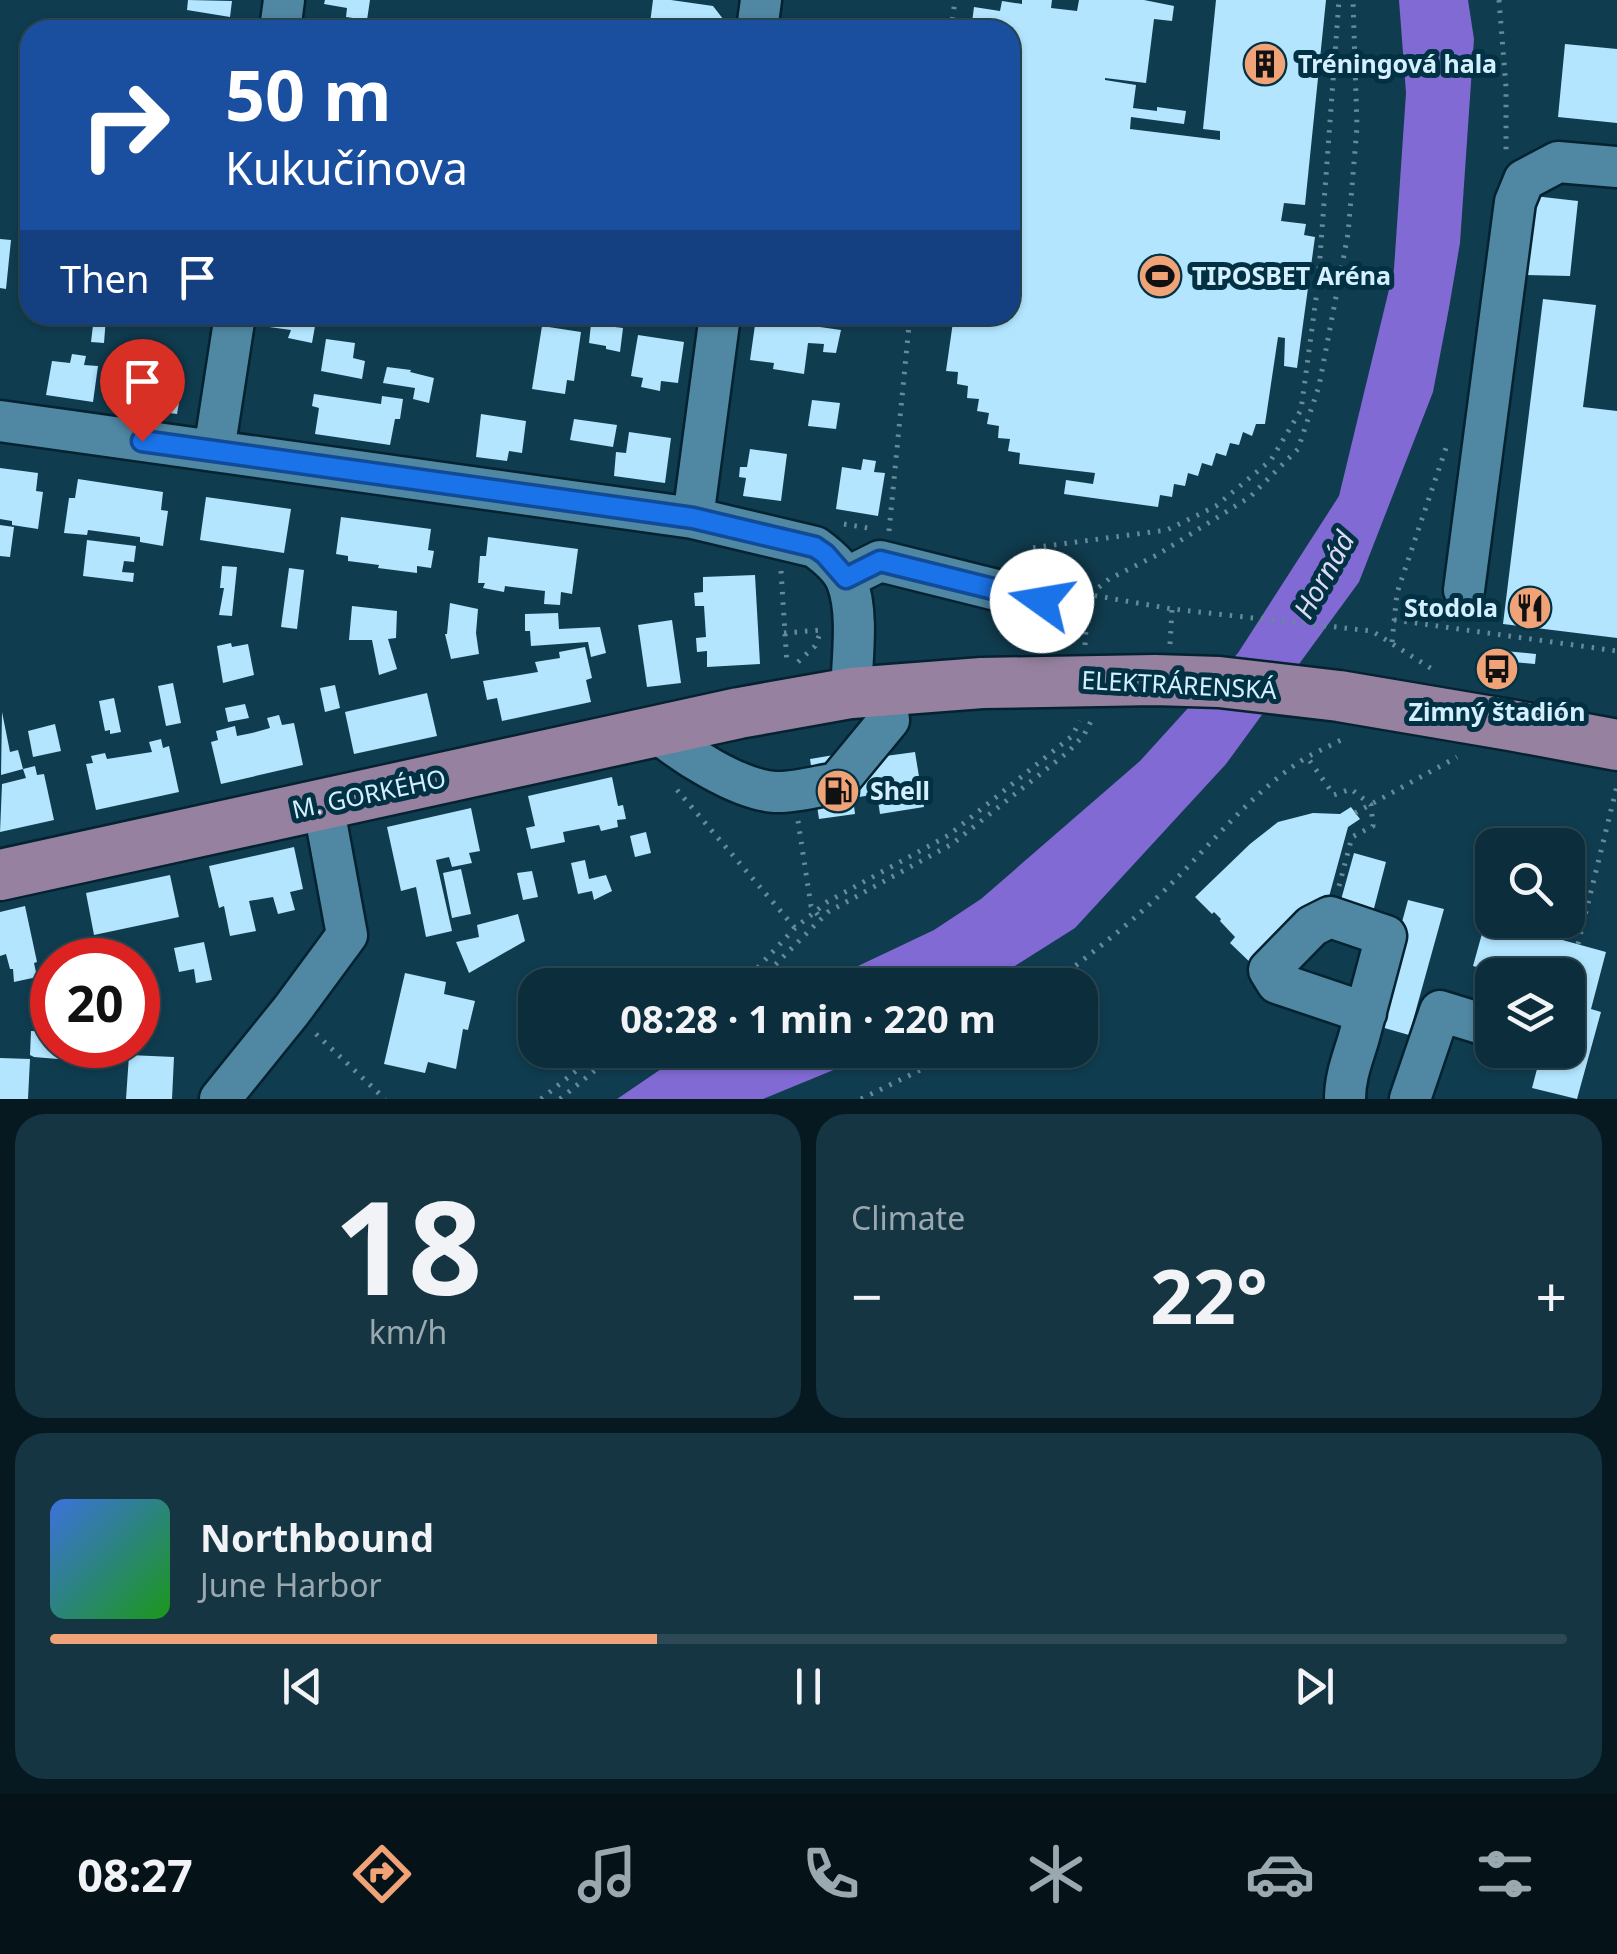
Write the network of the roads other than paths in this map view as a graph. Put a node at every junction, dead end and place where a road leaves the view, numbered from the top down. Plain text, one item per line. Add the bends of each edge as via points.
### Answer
1 (1617, 167) edge
2 (233, 325) edge
3 (719, 325) edge
4 (0, 421) edge
5 (214, 451) junction
6 (693, 518) junction
7 (846, 578) junction
8 (1464, 590) dead end
9 (1023, 597) road end
10 (867, 692) junction
11 (739, 713) joint
12 (656, 731) junction
13 (1617, 745) edge
14 (324, 804) junction
15 (0, 876) edge
16 (1366, 1012) junction
17 (1475, 1022) edge
18 (220, 1099) edge
19 (1345, 1099) edge
20 (1410, 1099) edge

1 - 8 street via 1558,162 1524,180 1515,202
2 - 5 street
3 - 6 street
4 - 5 street
5 - 6 street
6 - 7 street via 815,547
7 - 9 street via 880,561
7 - 10 street
10 - 11 main road, ELEKTRÁRENSKÁ
10 - 12 street via 889,720 837,783 774,792 683,754
10 - 13 main road, ELEKTRÁRENSKÁ via 982,683 1088,695 1162,663 1348,715
11 - 12 main road, M. GORKÉHO
12 - 14 main road, M. GORKÉHO
14 - 15 main road, M. GORKÉHO
14 - 18 street via 347,936 302,1021
16 - 16 street via 1386,936 1330,917 1312,926 1269,970 1277,983
16 - 19 street
17 - 20 street via 1440,1011

